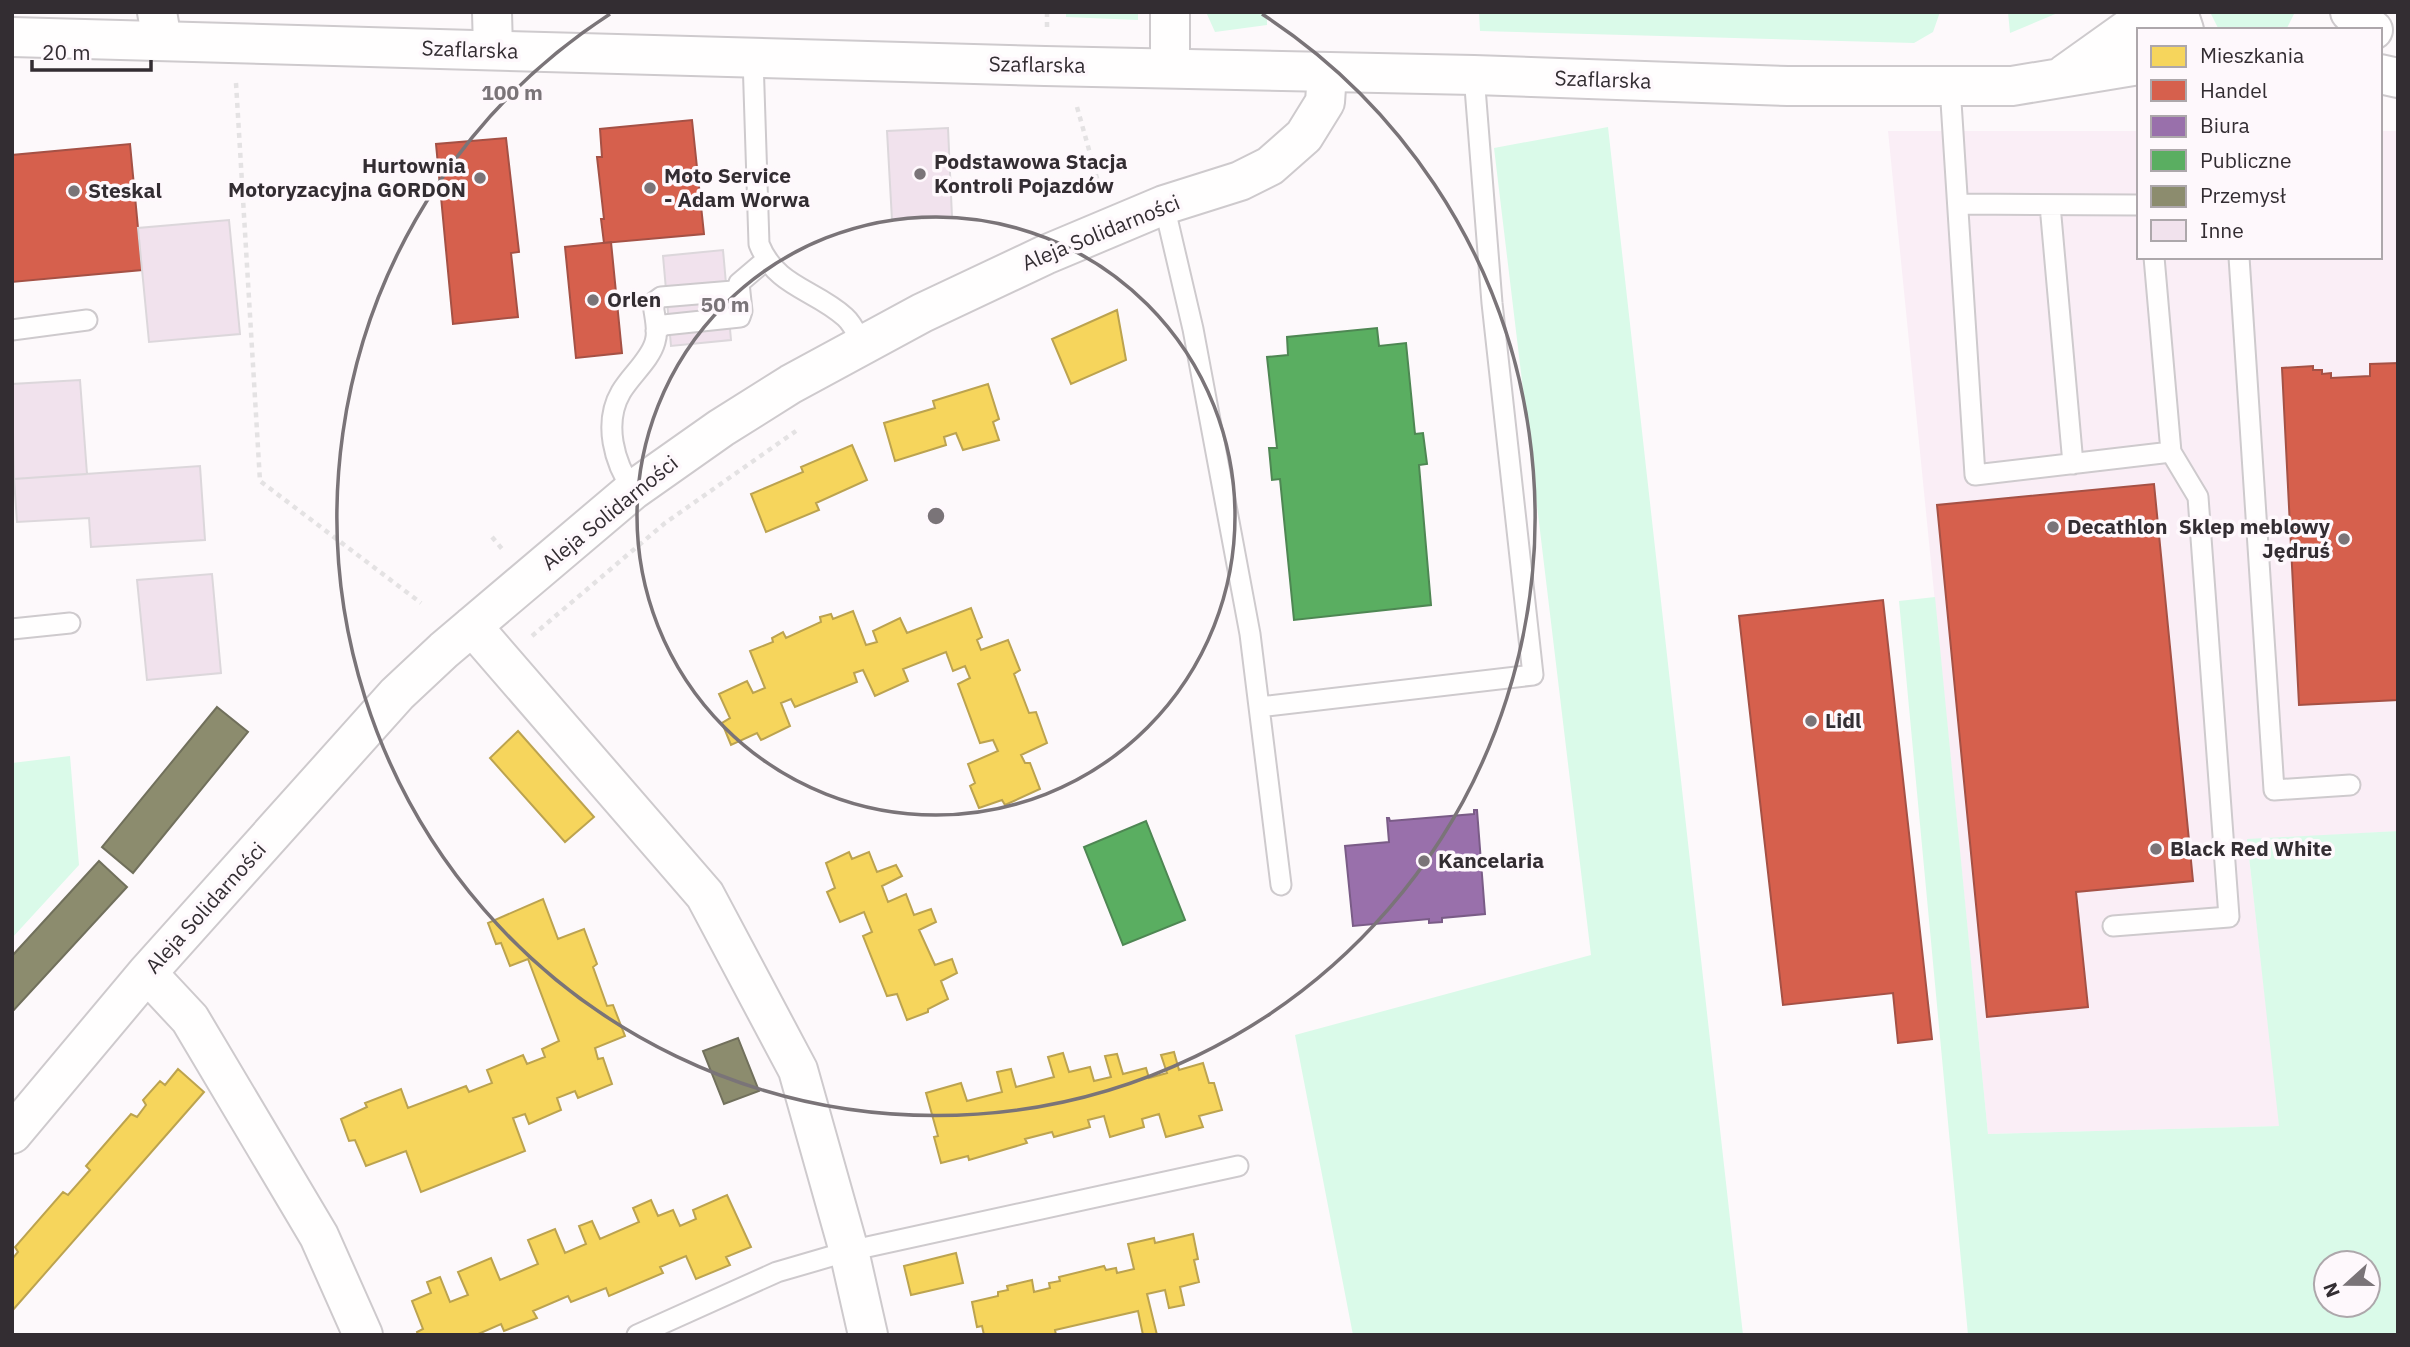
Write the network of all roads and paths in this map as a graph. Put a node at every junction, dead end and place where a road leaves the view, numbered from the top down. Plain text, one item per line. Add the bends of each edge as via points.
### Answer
1 (492, 12) edge
2 (1170, 12) edge
3 (2152, 12) edge
4 (2350, 12) edge
5 (160, 27) edge
6 (2370, 28) edge
7 (2382, 36) edge
8 (12, 37) edge
9 (232, 43) junction
10 (2398, 48) edge
11 (493, 50) junction
12 (753, 58) junction
13 (2137, 65) edge
14 (1074, 66) junction
15 (1170, 68) junction
16 (1327, 73) junction
17 (1474, 75) junction
18 (2060, 77) junction
19 (1950, 86) junction
20 (1103, 200) dead end
21 (1958, 204) junction
22 (1164, 205) junction
23 (2050, 205) junction
24 (2137, 205) edge
25 (2154, 259) edge
26 (2239, 259) edge
27 (766, 260) junction
28 (739, 283) junction
29 (87, 320) dead end
30 (12, 330) edge
31 (656, 331) junction
32 (863, 345) junction
33 (799, 429) dead end
34 (2171, 452) junction
35 (2073, 464) junction
36 (634, 490) junction
37 (421, 603) dead end
38 (70, 623) dead end
39 (472, 626) junction
40 (12, 629) edge
41 (526, 642) dead end
42 (1259, 706) junction
43 (2350, 785) dead end
44 (1281, 885) dead end
45 (2113, 926) dead end
46 (147, 973) junction
47 (12, 1134) edge
48 (1238, 1166) dead end
49 (849, 1251) junction
50 (363, 1335) edge
51 (637, 1335) edge
52 (869, 1335) edge

1 - 11 street
2 - 15 street
3 - 18 street, Szaflarska
4 - 6 street
5 - 8 street, Szaflarska
5 - 9 street, Szaflarska
7 - 10 street
9 - 11 street, Szaflarska
9 - 37 path via 260,481
11 - 12 street, Szaflarska
12 - 14 street, Szaflarska
12 - 27 lane via 759,244
13 - 18 street, Szaflarska
14 - 15 street, Szaflarska
14 - 20 path via 1073,95
15 - 16 street, Szaflarska
16 - 17 street, Szaflarska
16 - 22 street, Aleja Solidarności via 1325,102 1304,136 1270,166 1240,181
17 - 19 street, Szaflarska via 1788,86
17 - 42 lane via 1492,303 1533,675
18 - 19 street, Szaflarska via 2012,86
19 - 21 lane
21 - 23 lane
21 - 35 lane via 1975,475
22 - 32 street, Aleja Solidarności via 971,289
22 - 42 lane via 1198,356
23 - 24 lane
23 - 35 lane
25 - 34 lane
26 - 43 lane via 2274,790
27 - 28 lane
27 - 32 lane via 777,273 846,318
28 - 31 lane via 740,317 664,325
28 - 31 lane via 733,291 661,297 653,303
29 - 30 lane
31 - 36 lane via 651,351 620,394 612,422 614,450 622,474
32 - 36 street, Aleja Solidarności via 721,428
33 - 41 path via 665,523
34 - 35 lane
34 - 45 lane via 2198,497 2229,917
36 - 39 street, Aleja Solidarności
38 - 40 lane
39 - 46 street, Aleja Solidarności via 397,694
39 - 49 street via 705,895 798,1070
42 - 44 lane
46 - 47 street, Aleja Solidarności
46 - 50 street via 190,1019 319,1236
48 - 49 lane
49 - 51 lane via 777,1272
49 - 52 street

